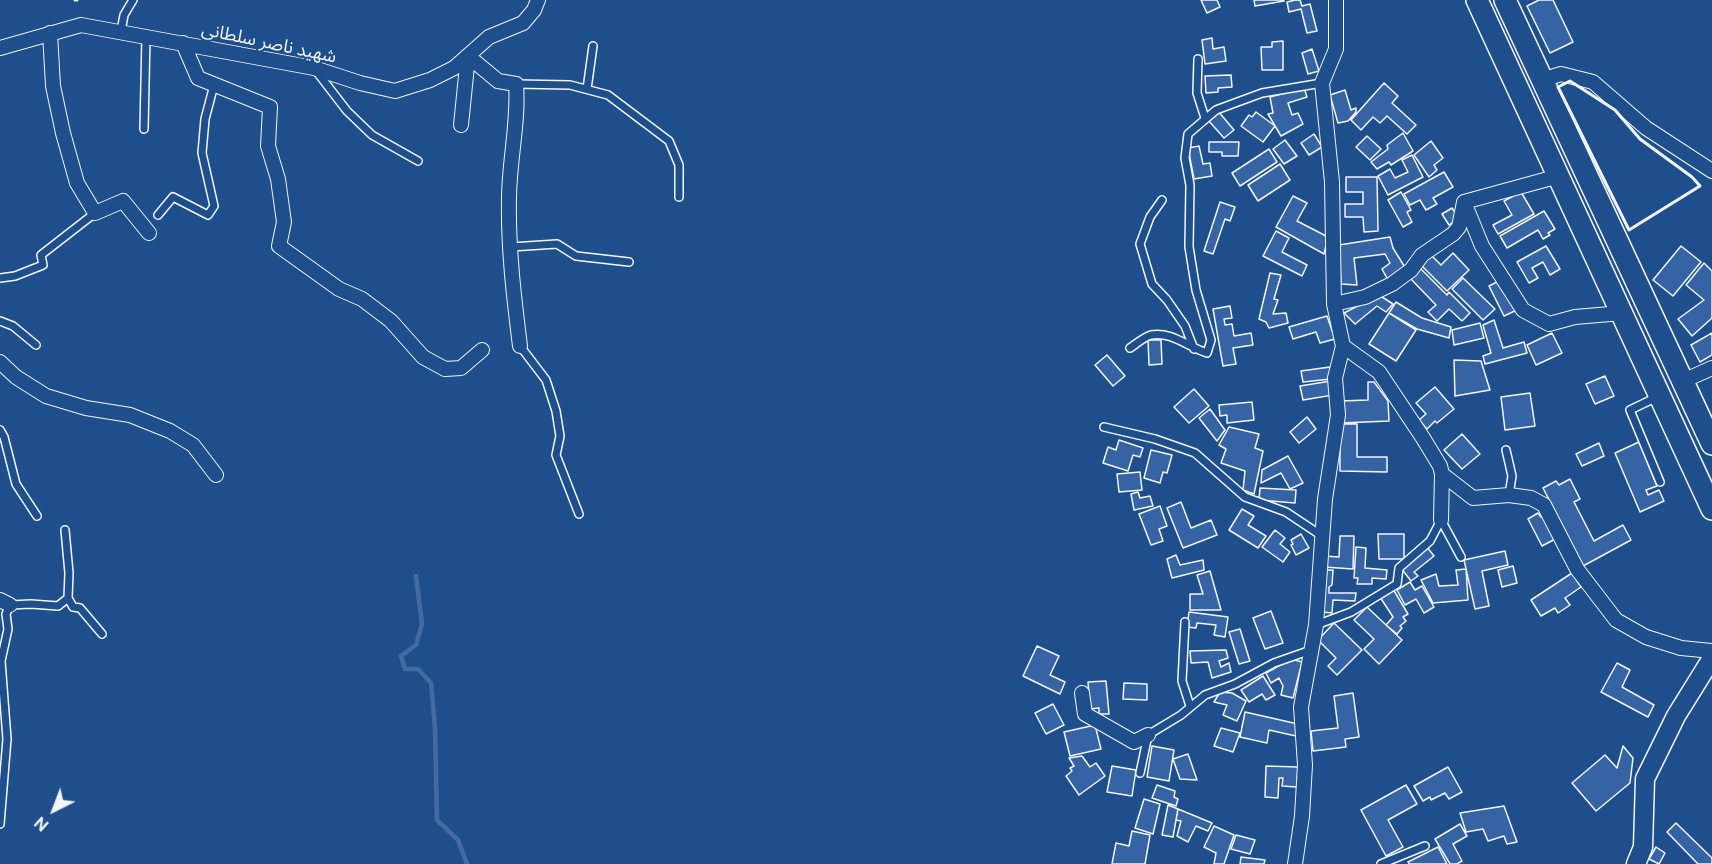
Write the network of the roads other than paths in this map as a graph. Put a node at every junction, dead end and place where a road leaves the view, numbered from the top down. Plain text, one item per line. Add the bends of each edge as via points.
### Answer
1 (133, 0) edge
2 (538, 0) edge
3 (1336, 0) edge
4 (1477, 0) edge
5 (1505, 0) edge
6 (121, 31) junction
7 (50, 33) junction
8 (146, 36) junction
9 (183, 43) junction
10 (593, 46) dead end
11 (0, 48) edge
12 (468, 56) junction
13 (1198, 59) dead end
14 (314, 68) junction
15 (1542, 80) junction
16 (1322, 83) junction
17 (516, 84) junction
18 (214, 85) junction
19 (587, 89) junction
20 (1205, 118) junction
21 (460, 125) dead end
22 (144, 129) dead end
23 (418, 160) dead end
24 (1712, 171) edge
25 (1559, 176) junction
26 (679, 197) dead end
27 (1162, 200) dead end
28 (1464, 202) junction
29 (95, 213) junction
30 (158, 215) dead end
31 (149, 233) dead end
32 (511, 248) junction
33 (629, 261) dead end
34 (0, 278) edge
35 (1334, 304) junction
36 (1622, 313) junction
37 (0, 321) edge
38 (36, 345) dead end
39 (520, 346) joint
40 (1343, 346) junction
41 (1130, 348) dead end
42 (1194, 349) junction
43 (482, 350) dead end
44 (0, 362) edge
45 (1712, 368) edge
46 (1683, 381) junction
47 (1660, 396) junction
48 (1704, 411) edge
49 (1104, 427) dead end
50 (0, 430) edge
51 (1712, 444) edge
52 (1506, 450) dead end
53 (1442, 474) junction
54 (216, 475) dead end
55 (1660, 482) dead end
56 (1509, 495) junction
57 (1712, 508) edge
58 (579, 514) dead end
59 (37, 516) dead end
60 (1441, 520) junction
61 (65, 530) dead end
62 (1322, 536) junction
63 (1461, 557) dead end
64 (68, 597) junction
65 (4, 608) edge
66 (1185, 622) dead end
67 (1316, 625) junction
68 (102, 634) dead end
69 (1311, 650) junction
70 (1712, 651) edge
71 (1712, 658) edge
72 (1, 674) edge
73 (1082, 693) dead end
74 (1190, 706) junction
75 (1148, 735) junction
76 (1140, 773) dead end
77 (0, 824) edge
78 (1425, 846) dead end
79 (1295, 864) edge
80 (1381, 864) edge
81 (1636, 864) edge

1 - 6 lane
2 - 12 street, شهید ناصر سلطانی via 523,23 489,37
3 - 16 street via 1336,49
4 - 25 main road
5 - 15 main road
6 - 7 street, شهید ناصر سلطانی via 81,25
6 - 8 street, شهید ناصر سلطانی
7 - 11 street, شهید ناصر سلطانی
7 - 29 street via 53,86 63,133 77,183
8 - 9 street, شهید ناصر سلطانی
8 - 22 lane
9 - 14 street, شهید ناصر سلطانی
9 - 18 street via 198,78
10 - 19 lane
12 - 14 street, شهید ناصر سلطانی via 430,80 395,90
12 - 17 street via 498,81
12 - 21 street
13 - 20 lane via 1197,93
14 - 23 lane via 347,111 372,135
15 - 24 street via 1562,74 1593,82 1646,128
15 - 46 main road
16 - 20 lane via 1262,93
16 - 35 street via 1332,182
17 - 19 lane
17 - 32 street via 518,106 509,200
18 - 30 lane via 202,153 214,206 208,215 173,197
18 - 43 street via 270,107 267,146 278,179 284,222 279,246 339,290 362,299 391,321 423,357 445,369 461,368
19 - 26 lane via 608,95 669,141 679,165
20 - 42 lane via 1188,134 1185,158 1190,185 1189,246 1210,340 1207,353
25 - 28 street
25 - 36 main road
27 - 42 lane via 1150,217 1140,244 1152,284 1185,326
28 - 35 street via 1459,227 1422,255 1411,270 1365,297
28 - 36 street via 1482,246 1523,310 1549,324 1575,317
29 - 31 street via 123,201
29 - 34 lane via 41,255 43,265
32 - 33 lane via 557,244 576,256
32 - 39 street
35 - 40 street
36 - 47 main road
37 - 38 lane
39 - 58 lane via 546,380 560,436 556,455
40 - 53 street via 1379,372
40 - 62 street via 1335,378 1338,415
41 - 42 lane via 1149,336 1167,335
44 - 54 street via 46,396 130,415 170,431 194,445
45 - 46 street
46 - 48 main road
47 - 55 lane via 1630,410
47 - 57 main road
48 - 51 main road
49 - 62 lane via 1195,453 1245,497 1286,512
50 - 59 lane via 16,484
52 - 56 lane via 1512,476
53 - 56 street via 1473,498
53 - 60 street
56 - 70 street via 1531,498 1544,505 1577,569 1616,620 1654,640
60 - 63 lane
60 - 67 lane via 1430,541 1399,568 1397,584 1352,612
61 - 64 lane
62 - 67 street
64 - 65 lane via 58,606
64 - 68 lane via 73,608 80,608
65 - 72 lane via 8,629
66 - 74 lane via 1182,681
67 - 69 street
69 - 74 lane via 1204,695
69 - 79 street via 1302,707 1305,765
71 - 81 street via 1676,716 1645,779 1643,848
72 - 77 lane via 7,739
73 - 75 street via 1085,714 1134,742
74 - 75 lane
75 - 76 lane
78 - 80 lane

